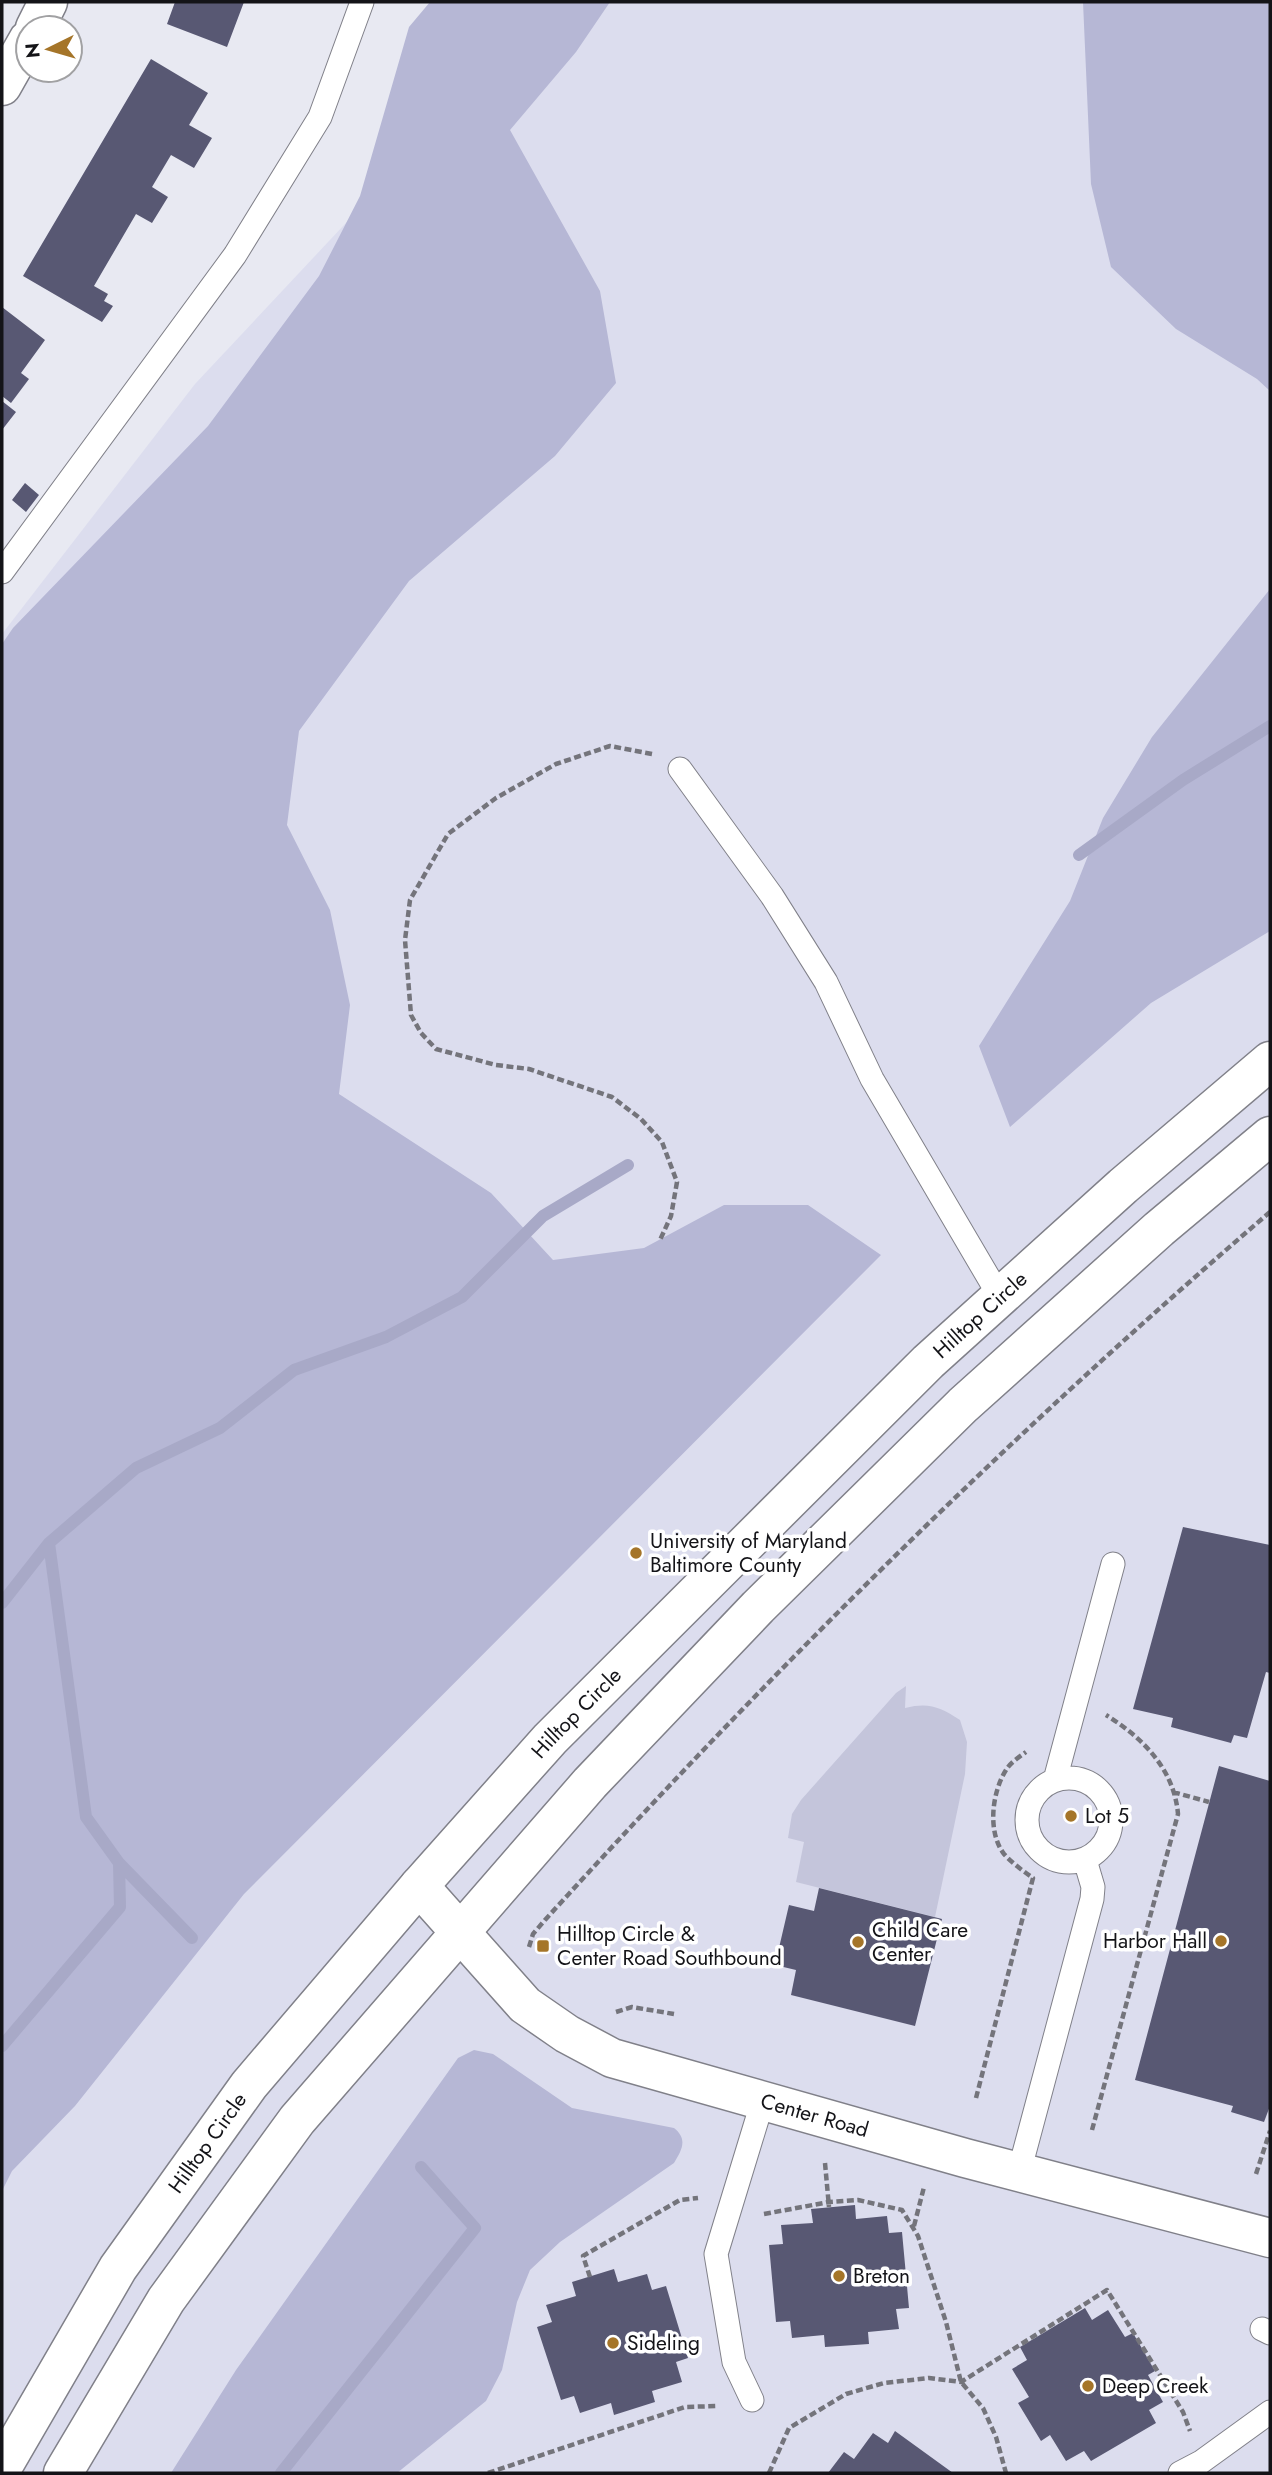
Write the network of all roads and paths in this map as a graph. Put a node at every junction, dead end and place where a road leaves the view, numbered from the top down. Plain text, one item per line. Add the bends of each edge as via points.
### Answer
1 (362, 2) edge
2 (14, 65) edge
3 (2, 86) edge
4 (2, 572) edge
5 (680, 769) joint
6 (1270, 1060) edge
7 (1270, 1136) edge
8 (1270, 1212) edge
9 (660, 1240) dead end
10 (1000, 1297) junction
11 (1113, 1564) dead end
12 (1076, 1698) junction
13 (1031, 1747) dead end
14 (1055, 1780) junction
15 (1173, 1791) junction
16 (1209, 1802) dead end
17 (1085, 1860) junction
18 (419, 1886) junction
19 (459, 1931) junction
20 (529, 1959) dead end
21 (674, 2014) dead end
22 (606, 2015) dead end
23 (976, 2098) dead end
24 (763, 2101) junction
25 (1092, 2130) dead end
26 (1270, 2131) edge
27 (824, 2156) dead end
28 (1019, 2172) junction
29 (1256, 2174) dead end
30 (925, 2181) dead end
31 (829, 2204) junction
32 (729, 2210) junction
33 (763, 2214) dead end
34 (914, 2227) junction
35 (1270, 2238) edge
36 (590, 2277) dead end
37 (961, 2382) junction
38 (752, 2400) junction
39 (1183, 2412) dead end
40 (1270, 2412) edge
41 (789, 2428) junction
42 (2, 2468) edge
43 (63, 2473) edge
44 (488, 2473) edge
45 (769, 2473) edge
46 (1006, 2473) edge
47 (1180, 2473) edge

1 - 4 lane via 320,117 235,255
2 - 3 street
5 - 9 path via 648,752 610,746 556,764 496,798 448,834 411,900 405,940 411,1015 436,1049 529,1069 612,1097 642,1119 662,1142 677,1182 671,1216
5 - 10 lane via 772,896 826,982 872,1079
6 - 10 street, Hilltop Circle
7 - 19 street via 1159,1229 953,1415 590,1783
8 - 20 path via 1016,1438 807,1644 545,1920 529,1945
10 - 18 street, Hilltop Circle via 918,1371 560,1730
11 - 12 lane
12 - 14 lane
12 - 15 path via 1141,1740 1160,1763
13 - 23 path via 1006,1769 993,1807 1003,1852 1033,1878
14 - 17 lane via 1087,1781 1110,1805 1108,1838 1099,1852
14 - 17 lane via 1040,1789 1030,1803 1030,1836 1038,1850 1052,1860
15 - 16 path
15 - 25 path via 1178,1814
17 - 28 lane via 1092,1899
18 - 19 street, Center Road
18 - 42 street, Hilltop Circle via 241,2096 118,2268
19 - 24 street, Center Road via 525,2005 567,2034 612,2058
19 - 43 street via 280,2142 166,2300
21 - 22 path via 632,2007
24 - 28 street, Center Road
24 - 32 lane
26 - 29 path
27 - 31 path
28 - 35 street, Center Road
30 - 34 path
31 - 33 path
31 - 34 path via 858,2200 902,2210
32 - 36 path via 705,2197 680,2200 583,2256
32 - 38 lane via 716,2253 734,2362
34 - 37 path
37 - 39 path via 1107,2290
37 - 41 path via 929,2378 884,2383 846,2394
37 - 46 path via 983,2409
38 - 41 path
38 - 44 path via 740,2406 685,2407
40 - 47 lane
41 - 45 path

